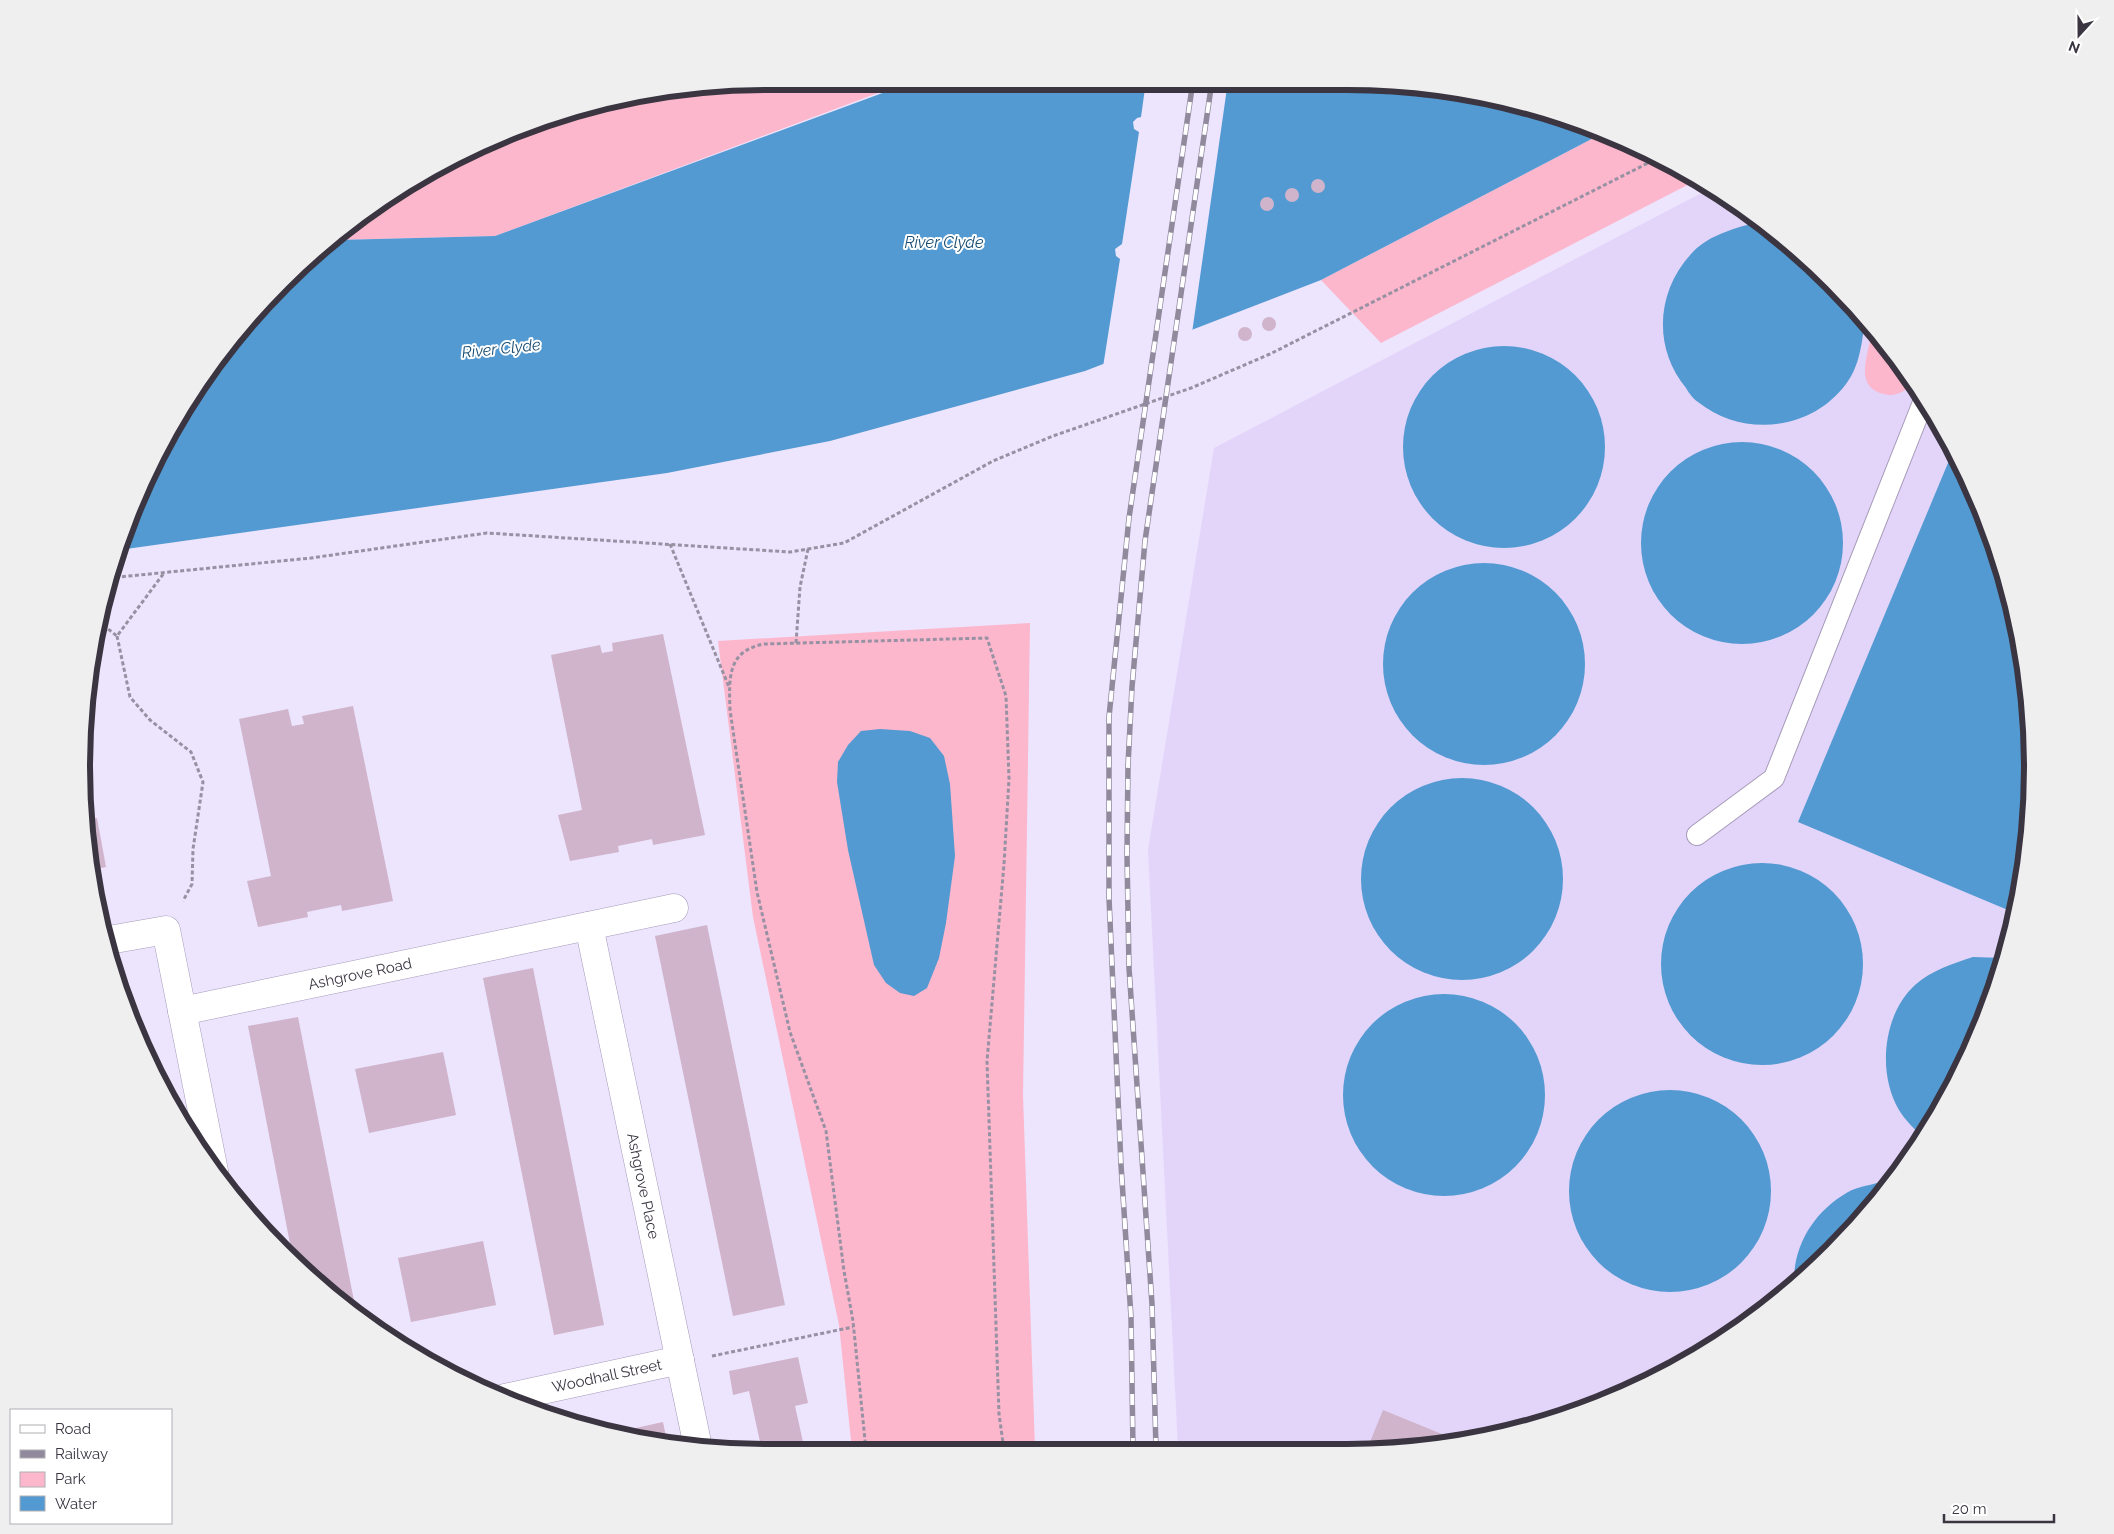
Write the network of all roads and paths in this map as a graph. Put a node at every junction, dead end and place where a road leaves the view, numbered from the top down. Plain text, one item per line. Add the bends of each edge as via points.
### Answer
1 (1650, 162) edge
2 (1921, 409) edge
3 (670, 544) junction
4 (808, 549) junction
5 (165, 573) junction
6 (117, 577) edge
7 (105, 627) edge
8 (117, 636) junction
9 (796, 642) junction
10 (729, 688) junction
11 (1697, 835) dead end
12 (674, 908) dead end
13 (589, 926) junction
14 (166, 930) junction
15 (112, 939) edge
16 (182, 1011) junction
17 (210, 1151) edge
18 (853, 1327) junction
19 (680, 1360) junction
20 (517, 1395) edge
21 (697, 1440) edge
22 (865, 1444) edge
23 (1003, 1444) edge

1 - 4 path via 1270,354 1191,388 1032,444 994,461 844,543
2 - 11 lane via 1774,778
3 - 4 path via 790,552
3 - 5 path via 487,533 311,558
3 - 10 path
4 - 9 path via 800,587
5 - 6 path
5 - 8 path
7 - 8 path
8 - 14 path via 130,697 150,720 191,752 204,782 193,849 192,884
9 - 10 path via 752,646 742,652 735,661
9 - 23 path via 987,638 1006,696 1009,779 987,1060 999,1414
10 - 18 path via 757,892 790,1032 826,1131
12 - 13 street, Ashgrove Road
13 - 16 street, Ashgrove Road
13 - 19 street, Ashgrove Place
14 - 15 street
14 - 16 street
16 - 17 street
18 - 19 path
18 - 22 path
19 - 20 street, Woodhall Street
19 - 21 street, Ashgrove Place

